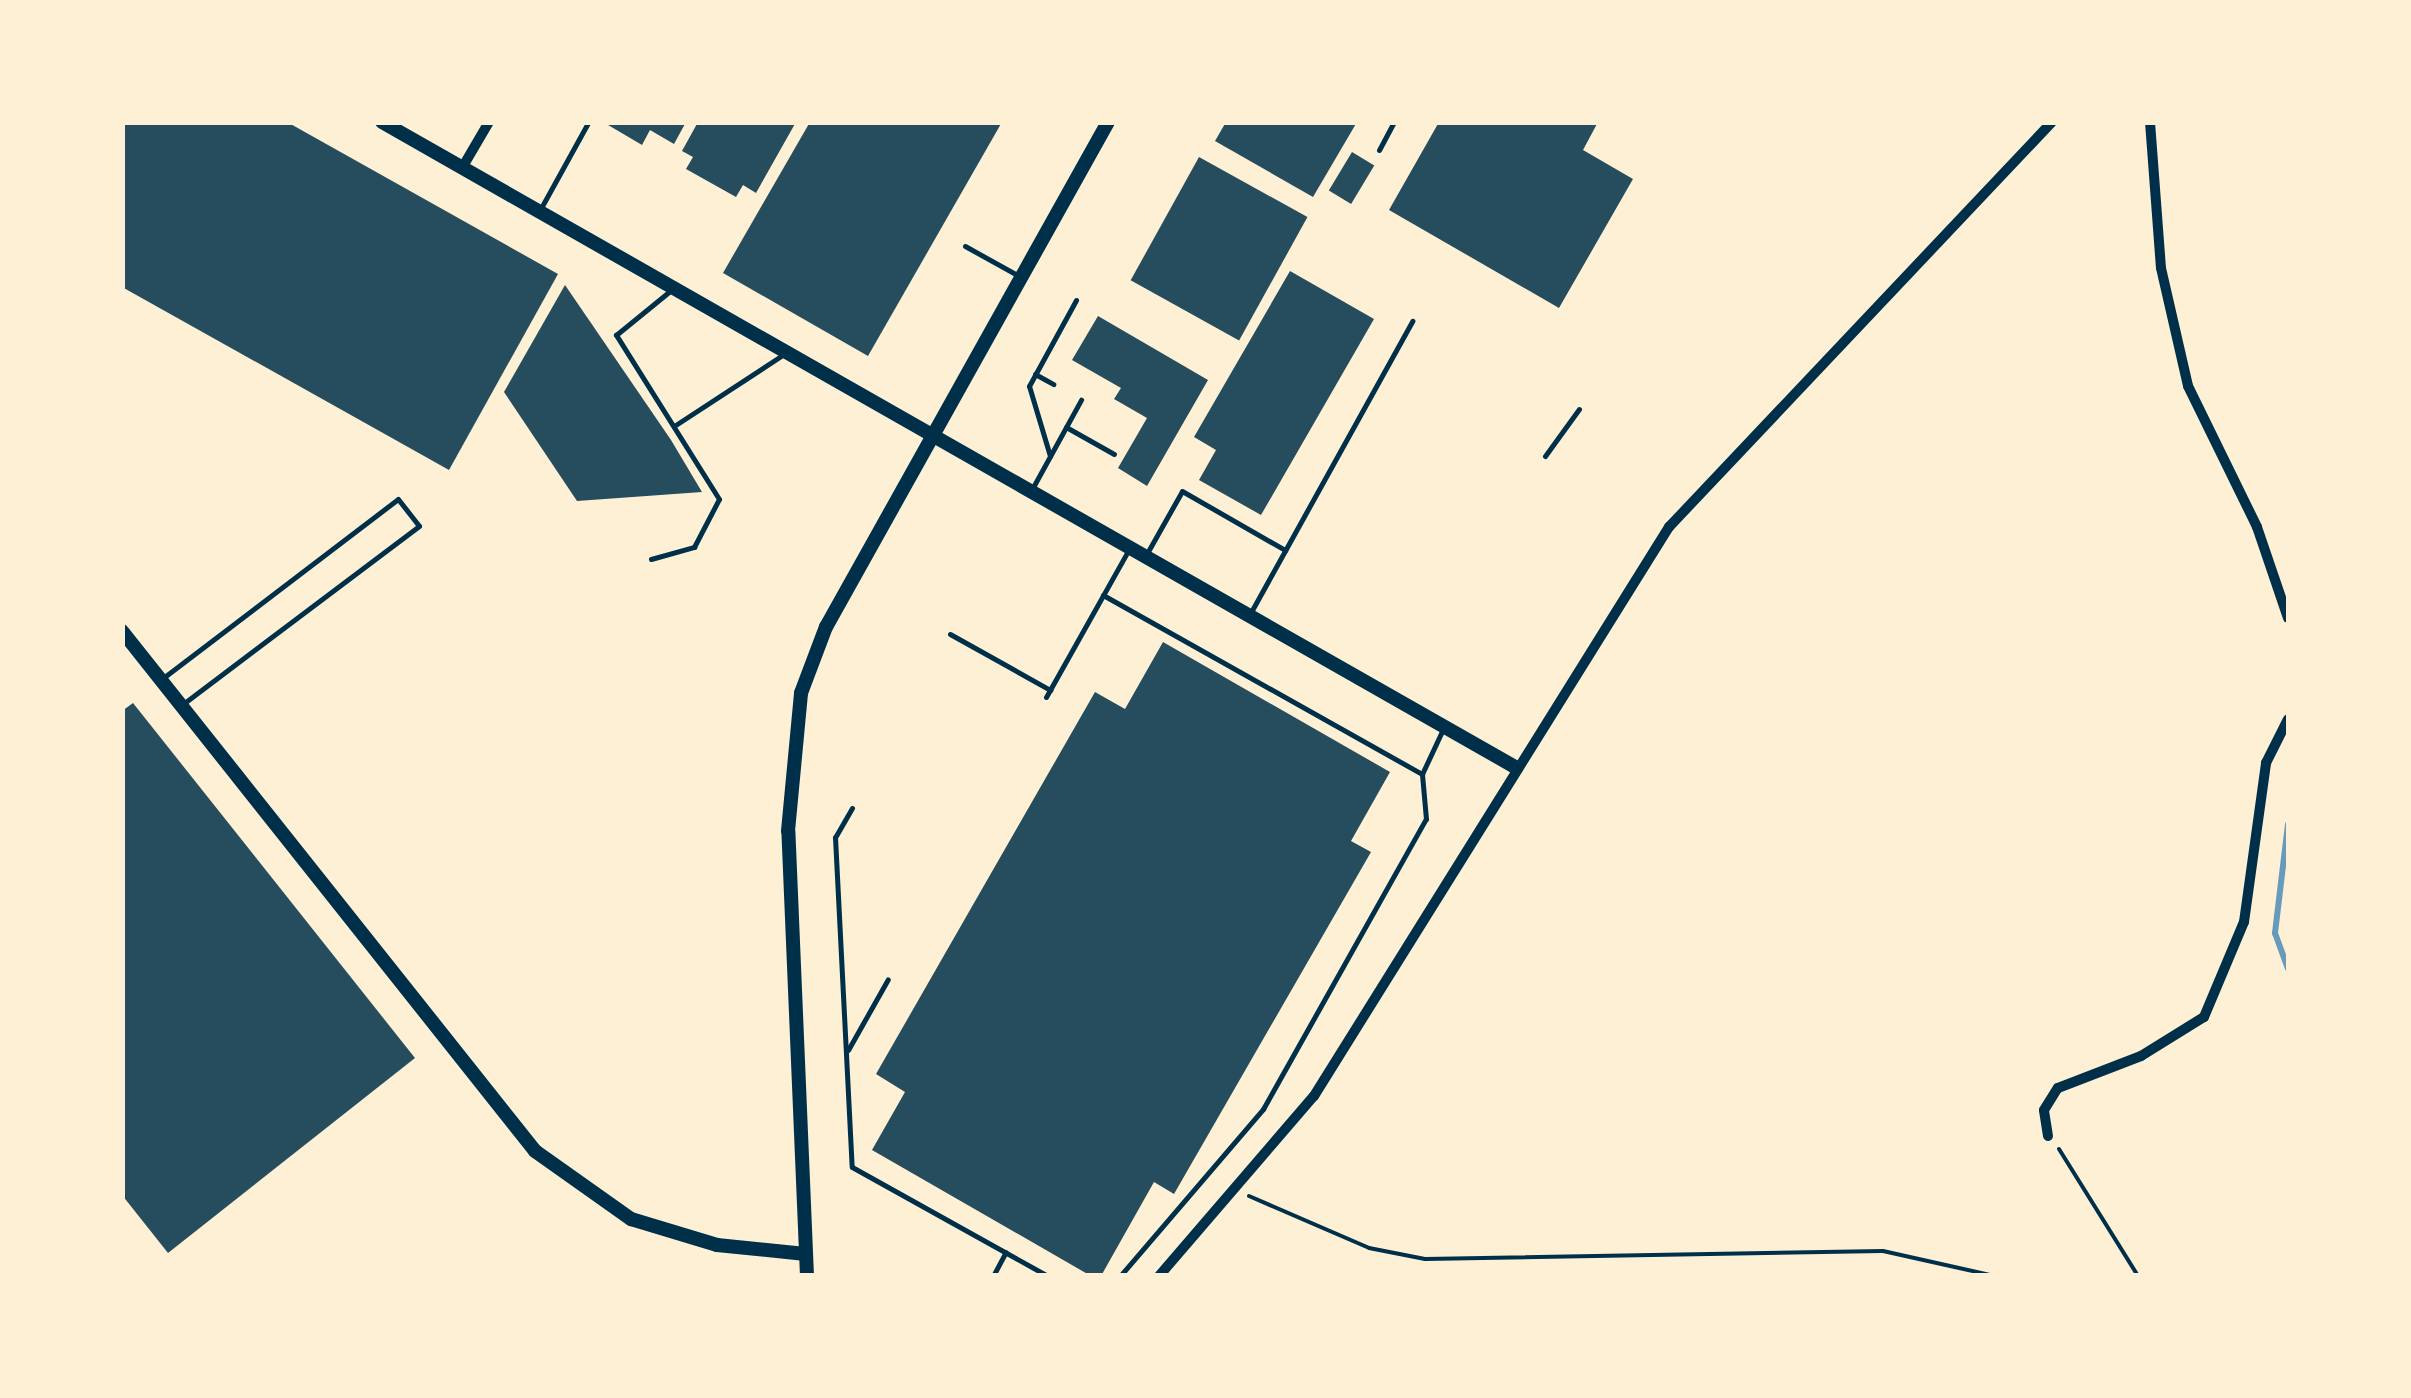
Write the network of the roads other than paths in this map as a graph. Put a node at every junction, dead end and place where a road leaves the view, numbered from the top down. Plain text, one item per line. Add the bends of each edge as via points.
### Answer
1 (382, 122) edge
2 (489, 122) edge
3 (1394, 122) edge
4 (2052, 122) edge
5 (2150, 122) edge
6 (588, 123) edge
7 (1103, 124) edge
8 (400, 127) edge
9 (1379, 150) dead end
10 (462, 168) junction
11 (538, 212) junction
12 (965, 246) dead end
13 (1022, 278) junction
14 (672, 289) junction
15 (1076, 300) dead end
16 (1412, 321) dead end
17 (786, 352) junction
18 (1035, 374) junction
19 (1053, 384) dead end
20 (1081, 400) dead end
21 (1578, 410) dead end
22 (674, 426) junction
23 (1066, 427) junction
24 (932, 436) junction
25 (1114, 454) dead end
26 (1050, 456) junction
27 (1545, 456) dead end
28 (1029, 494) junction
29 (1285, 550) junction
30 (1128, 551) junction
31 (651, 559) dead end
32 (1143, 559) junction
33 (1103, 595) junction
34 (1248, 618) junction
35 (2288, 618) edge
36 (122, 630) edge
37 (950, 634) dead end
38 (994, 658) junction
39 (989, 666) dead end
40 (160, 680) junction
41 (1050, 690) junction
42 (1046, 698) dead end
43 (181, 705) junction
44 (2288, 718) edge
45 (1444, 727) junction
46 (1515, 767) junction
47 (1422, 774) junction
48 (852, 808) dead end
49 (888, 978) dead end
50 (846, 1054) junction
51 (2048, 1136) road end
52 (1006, 1252) junction
53 (806, 1254) junction
54 (807, 1276) edge
55 (993, 1276) edge
56 (1048, 1276) edge
57 (1120, 1276) edge
58 (1159, 1276) edge

1 - 8 street
2 - 10 street
3 - 9 lane
4 - 46 street via 1669,527
5 - 35 street via 2161,268 2188,386 2257,527
6 - 11 lane
7 - 13 street
8 - 10 street
10 - 11 street
11 - 14 street
12 - 13 lane
13 - 24 street
14 - 17 street
14 - 22 lane via 616,335
15 - 18 lane
16 - 29 lane
17 - 22 lane
17 - 24 street
18 - 19 lane
18 - 26 lane via 1029,386
20 - 23 lane
21 - 27 lane
22 - 31 lane via 719,499 694,547
23 - 25 lane
23 - 26 lane
24 - 28 street
24 - 53 street via 826,627 802,693 788,830
26 - 28 lane
28 - 30 street
29 - 32 lane via 1182,491
29 - 34 lane
30 - 32 street
30 - 33 lane
32 - 34 street
33 - 41 lane
33 - 47 lane
34 - 45 street
36 - 40 street
37 - 38 lane
38 - 39 lane
38 - 41 lane
40 - 43 street
40 - 43 lane via 398,499 418,526
41 - 42 lane
43 - 53 street via 536,1151 631,1219 716,1244
44 - 51 street via 2266,763 2244,922 2204,1016 2141,1056 2058,1088 2044,1110
45 - 46 street
45 - 47 lane
46 - 58 street via 1314,1096
47 - 57 lane via 1426,819 1263,1109
48 - 50 lane via 834,837
49 - 50 lane
50 - 52 lane via 852,1167
52 - 55 lane
52 - 56 lane
53 - 54 street

